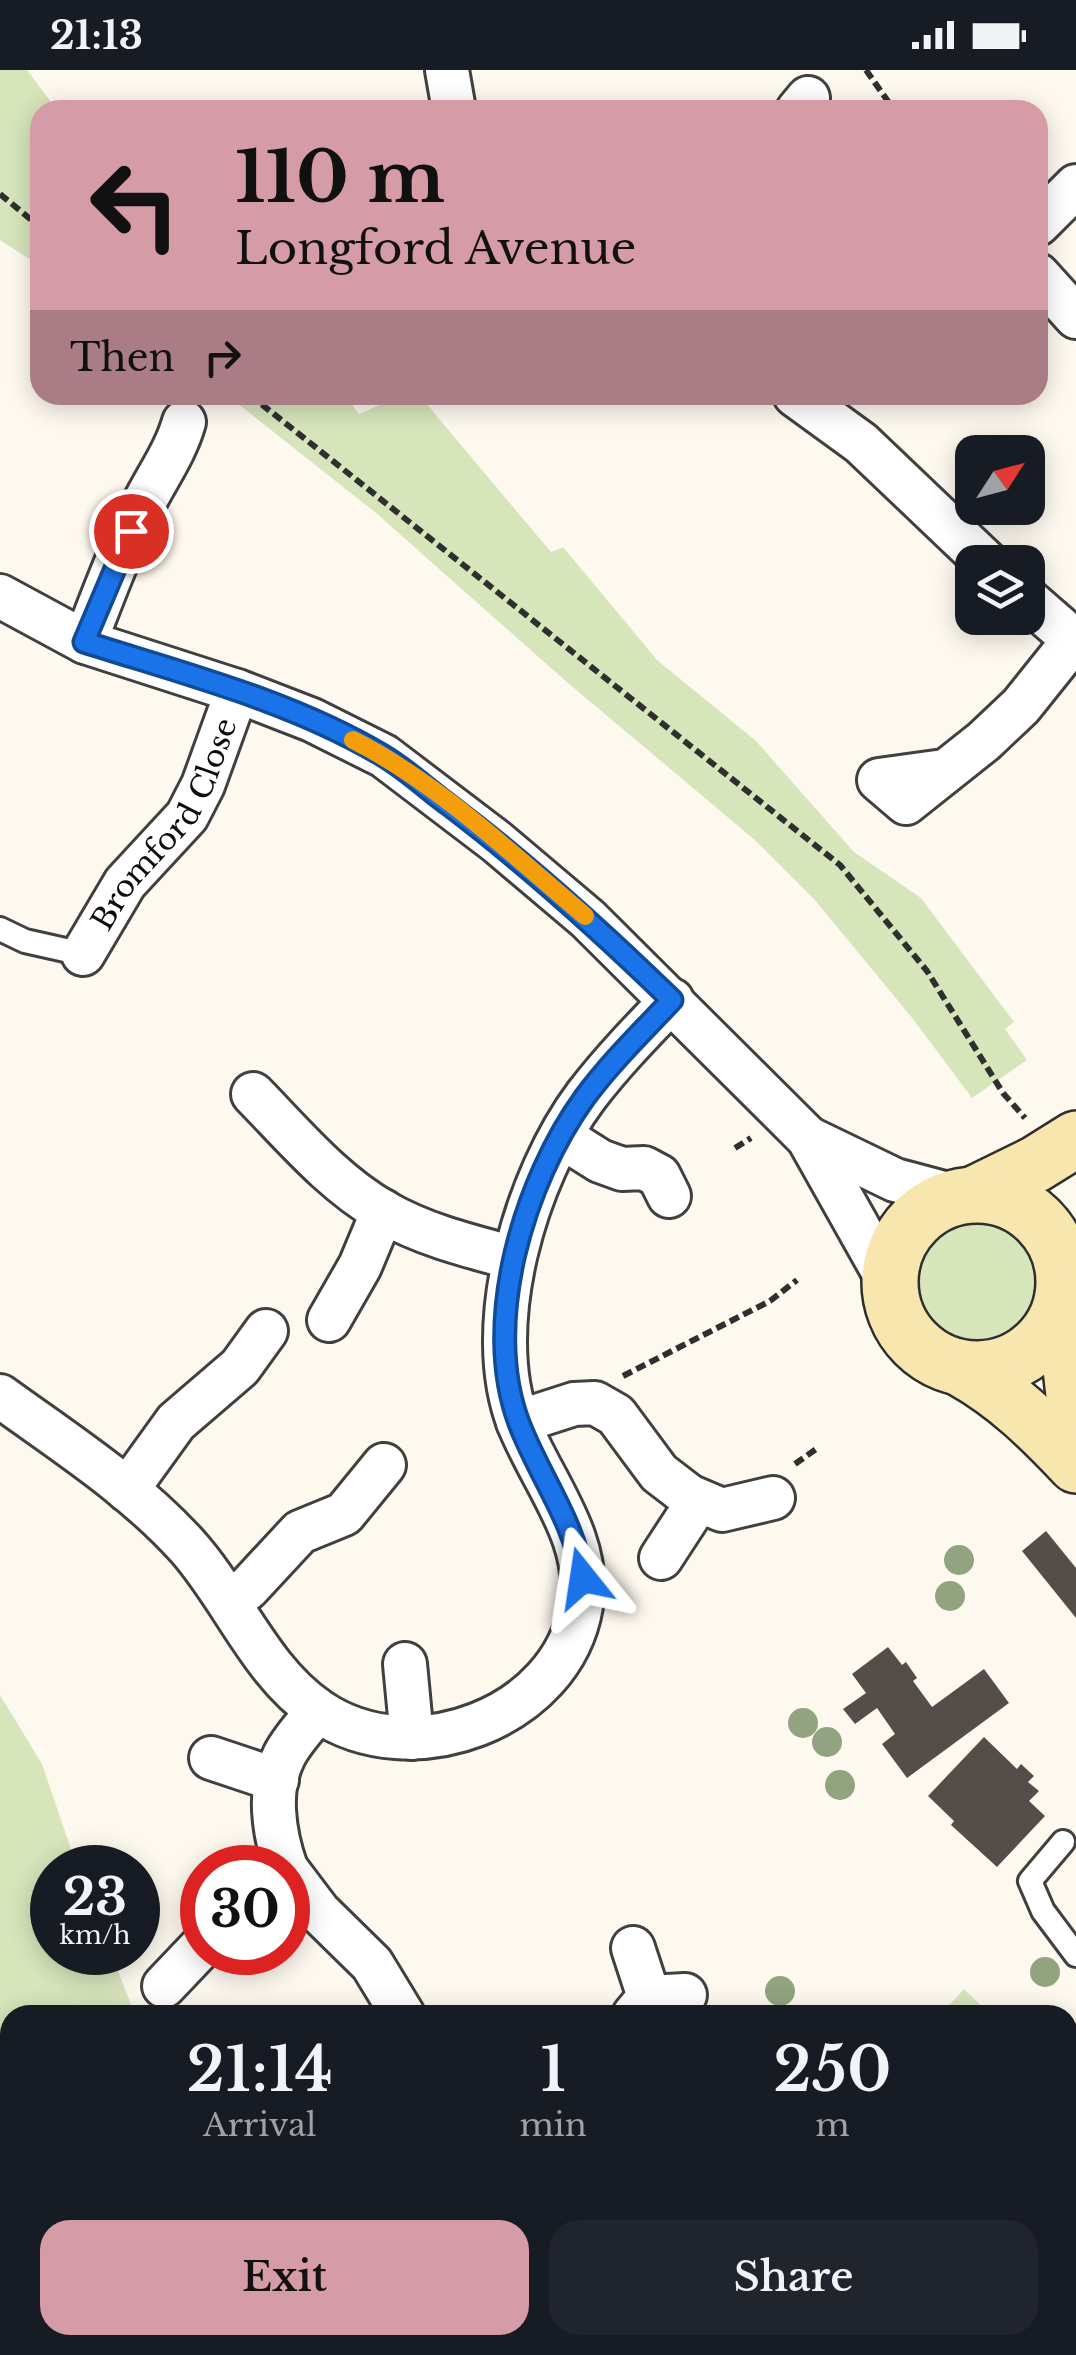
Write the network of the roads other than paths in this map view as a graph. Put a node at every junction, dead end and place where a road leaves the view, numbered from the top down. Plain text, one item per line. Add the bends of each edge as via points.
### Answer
1 (447, 70) edge
2 (452, 100) edge
3 (1048, 287) edge
4 (1076, 317) edge
5 (809, 405) edge
6 (184, 422) dead end
7 (968, 545) edge
8 (0, 596) edge
9 (1045, 615) edge
10 (1074, 641) edge
11 (84, 642) junction
12 (237, 691) junction
13 (944, 771) dead end
14 (0, 930) edge
15 (83, 954) joint
16 (672, 1000) junction
17 (253, 1094) dead end
18 (1052, 1130) edge
19 (562, 1137) junction
20 (808, 1138) junction
21 (965, 1195) junction
22 (669, 1196) dead end
23 (383, 1212) junction
24 (514, 1258) junction
25 (1068, 1272) edge
26 (889, 1282) junction
27 (330, 1320) dead end
28 (266, 1330) dead end
29 (962, 1369) junction
30 (0, 1396) edge
31 (1076, 1413) edge
32 (518, 1422) junction
33 (384, 1465) dead end
34 (1076, 1465) edge
35 (784, 1481) road end
36 (127, 1490) junction
37 (690, 1496) junction
38 (662, 1558) dead end
39 (230, 1602) junction
40 (405, 1664) dead end
41 (318, 1711) junction
42 (412, 1738) junction
43 (210, 1758) dead end
44 (277, 1780) junction
45 (1064, 1842) dead end
46 (278, 1845) edge
47 (310, 1900) edge
48 (632, 1948) dead end
49 (1076, 1955) edge
50 (180, 1969) edge
51 (164, 1986) dead end
52 (656, 2003) edge
53 (397, 2005) edge

1 - 2 street
3 - 4 street
5 - 7 street via 861,443
6 - 11 street
8 - 11 street
9 - 10 street
10 - 13 street via 1021,706
11 - 12 street
12 - 15 street, Bromford Close via 186,816 125,883
12 - 16 street via 384,756 588,919
14 - 15 lane
16 - 19 street via 584,1099
16 - 20 street
17 - 23 street via 326,1168
18 - 21 street via 1036,1164
19 - 22 street via 600,1161 659,1176
19 - 24 street via 534,1194
20 - 21 street via 895,1180
20 - 26 street
21 - 25 street via 1002,1198 1026,1209 1046,1228
21 - 26 street via 929,1208 908,1228
23 - 24 street
23 - 27 street
24 - 32 street via 504,1356
25 - 29 street via 1055,1324 1038,1345 1016,1361
25 - 31 street
26 - 29 street via 892,1306 910,1338
28 - 36 street via 240,1366 176,1422
29 - 34 street via 1026,1413
30 - 36 street
32 - 37 street via 595,1404 616,1415 659,1473
32 - 42 street via 579,1552 578,1626 550,1675 525,1697 457,1734
33 - 39 street via 344,1514 300,1532
35 - 37 street via 747,1507 722,1510
36 - 39 street via 186,1545
37 - 38 street via 691,1512
39 - 41 street via 269,1662
40 - 42 street
41 - 42 street via 344,1726
41 - 44 street via 284,1756
43 - 44 street
44 - 46 street
45 - 49 lane via 1030,1882
47 - 53 street via 372,1964
48 - 52 street
50 - 51 street

